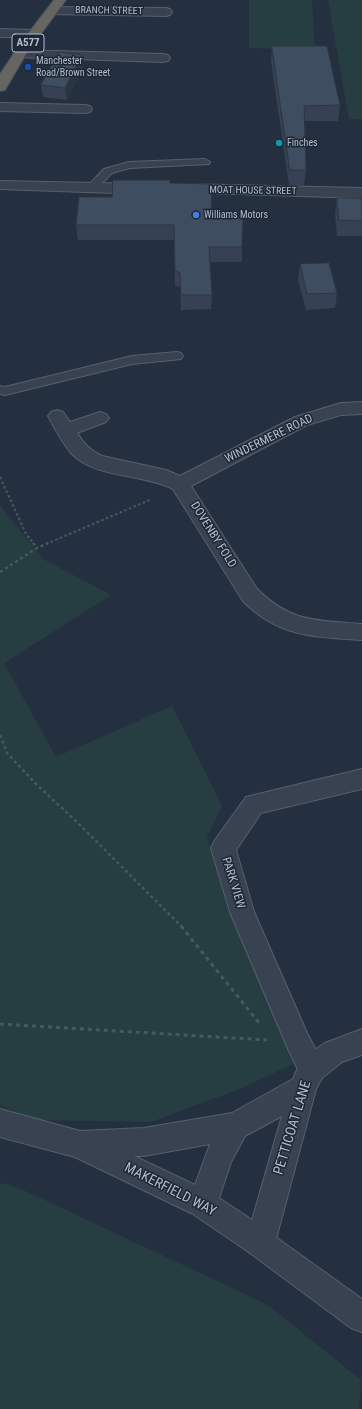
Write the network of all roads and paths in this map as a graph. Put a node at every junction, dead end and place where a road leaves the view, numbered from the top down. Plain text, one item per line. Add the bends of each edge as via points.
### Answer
1 (60, 0) edge
2 (52, 11) junction
3 (166, 12) dead end
4 (0, 34) edge
5 (0, 41) edge
6 (28, 43) junction
7 (163, 58) dead end
8 (0, 87) edge
9 (0, 107) edge
10 (85, 109) dead end
11 (205, 162) dead end
12 (0, 185) edge
13 (92, 188) junction
14 (362, 193) edge
15 (177, 356) dead end
16 (0, 390) edge
17 (362, 408) edge
18 (100, 418) dead end
19 (0, 477) edge
20 (181, 485) junction
21 (37, 548) junction
22 (0, 572) edge
23 (362, 632) edge
24 (0, 734) edge
25 (362, 779) edge
26 (0, 1024) edge
27 (264, 1030) dead end
28 (268, 1035) dead end
29 (362, 1042) edge
30 (308, 1079) junction
31 (0, 1123) edge
32 (236, 1126) junction
33 (78, 1144) junction
34 (203, 1204) junction
35 (260, 1243) junction
36 (362, 1317) edge

1 - 2 highway, A577
2 - 3 street, BRANCH STREET
2 - 6 highway, A577
4 - 6 street
5 - 6 street
6 - 7 street
6 - 8 highway, A577
9 - 10 street
11 - 13 lane via 128,165 108,171
12 - 13 street, MOAT HOUSE STREET
13 - 14 street, MOAT HOUSE STREET
15 - 16 lane via 132,360 5,391
17 - 20 street, WINDERMERE ROAD via 341,409 301,421
18 - 20 street via 61,423 78,449 97,462 166,477
19 - 21 path via 26,534
20 - 21 path
20 - 23 street, DOVENBY FOLD via 259,606 285,621 300,626
21 - 22 path
24 - 27 path via 8,753 36,784 182,926
25 - 30 street, PARK VIEW via 254,804 222,848 242,912 298,1042
26 - 28 path via 272,1040
29 - 30 street, PETTICOAT LANE via 334,1052
30 - 32 street
30 - 35 street, PETTICOAT LANE
31 - 33 street, MAKERFIELD WAY
32 - 33 street via 144,1142
32 - 34 street via 219,1156
33 - 34 street, MAKERFIELD WAY
34 - 35 street, MAKERFIELD WAY
35 - 36 street, MAKERFIELD WAY

